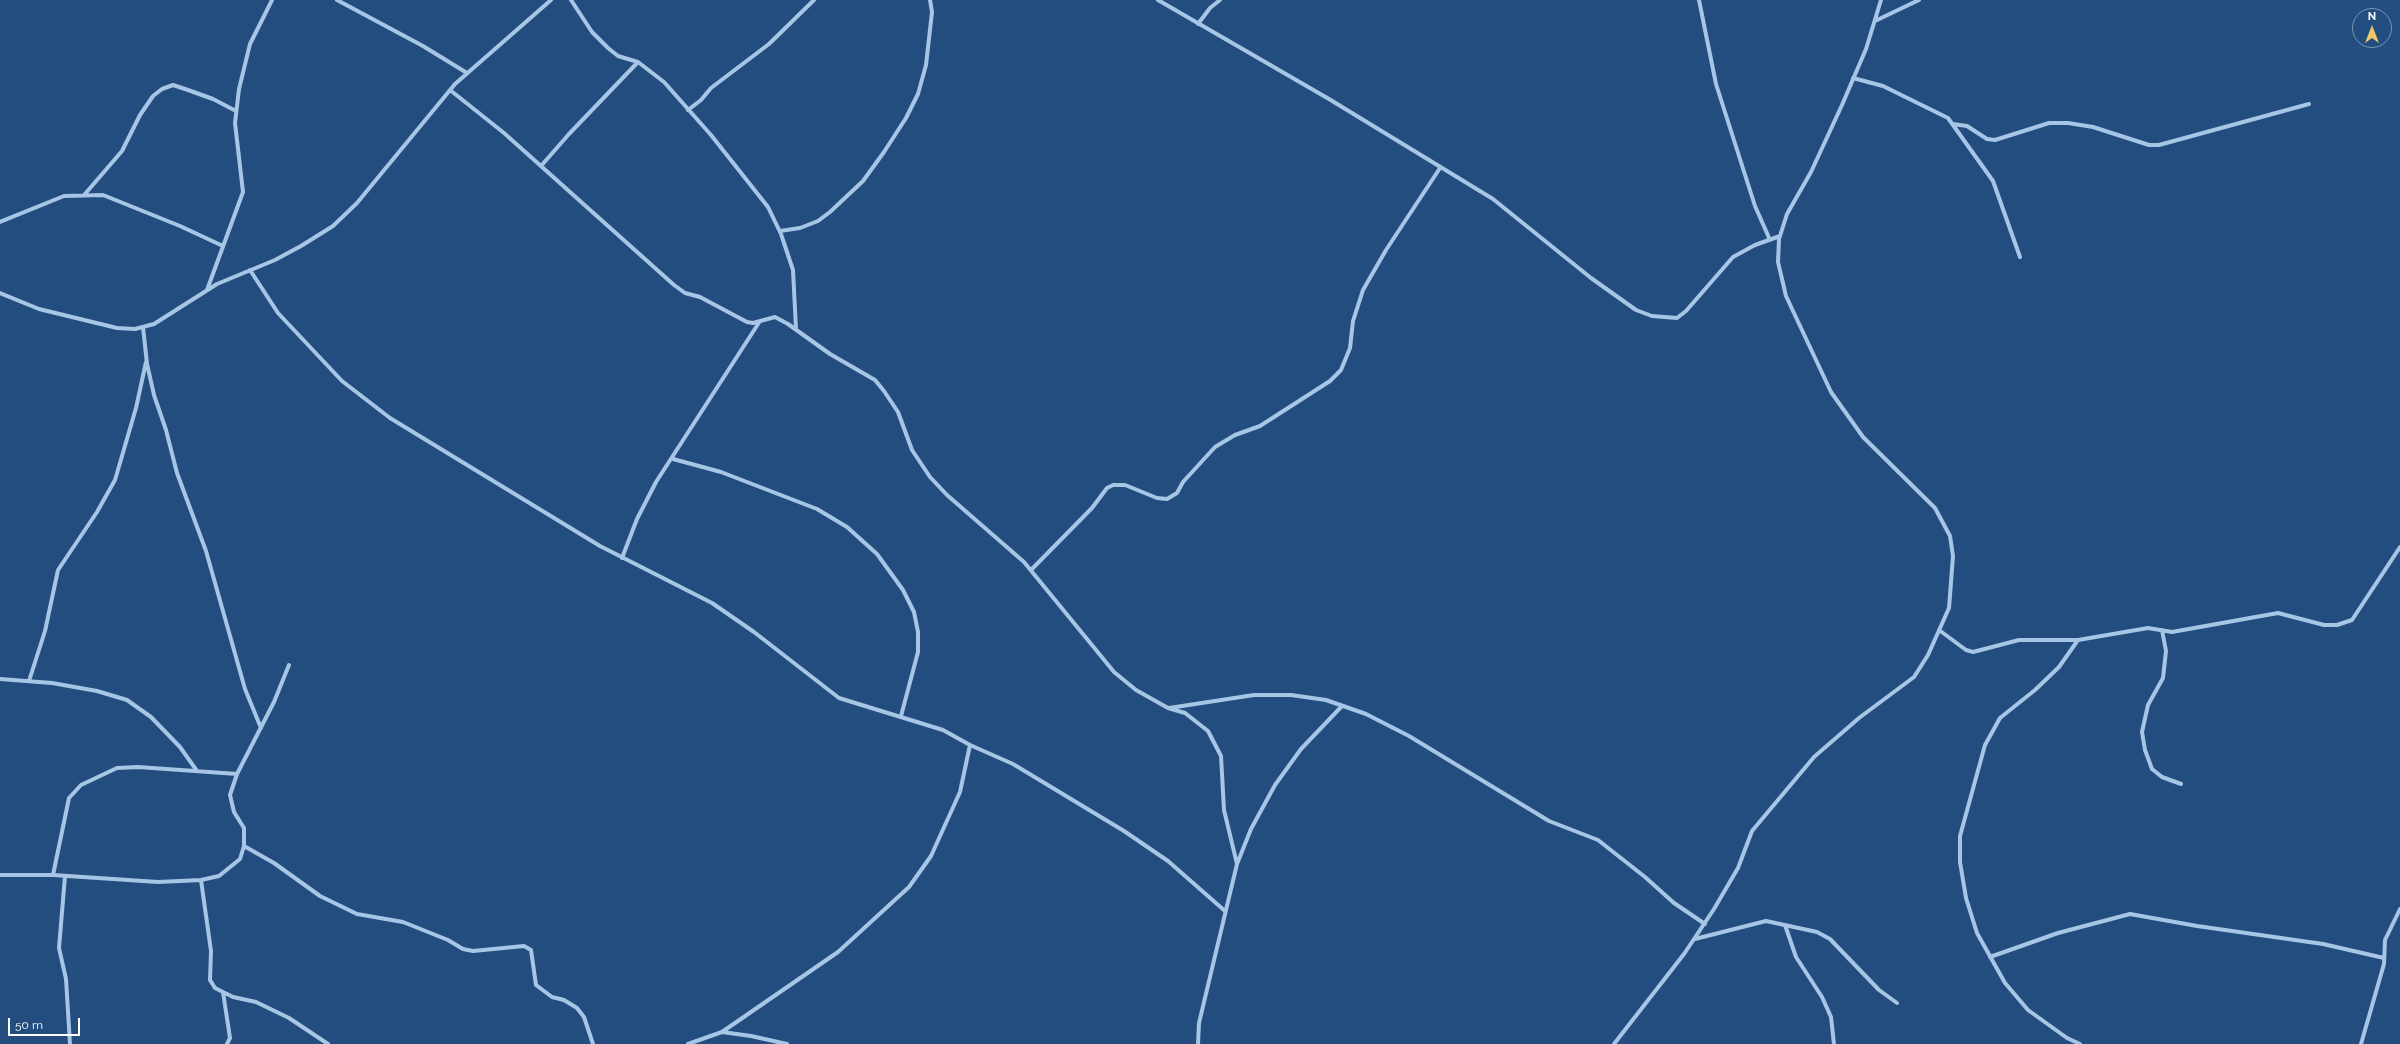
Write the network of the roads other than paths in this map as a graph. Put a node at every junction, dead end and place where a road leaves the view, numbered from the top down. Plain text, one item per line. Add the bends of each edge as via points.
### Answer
1 (272, 0) edge
2 (337, 0) edge
3 (551, 0) edge
4 (571, 0) edge
5 (814, 0) edge
6 (930, 0) edge
7 (1158, 0) edge
8 (1220, 0) edge
9 (1699, 0) edge
10 (1881, 0) edge
11 (1919, 0) edge
12 (1875, 21) junction
13 (1198, 24) junction
14 (638, 62) junction
15 (467, 73) junction
16 (1853, 78) junction
17 (450, 90) junction
18 (2309, 104) dead end
19 (688, 110) junction
20 (236, 111) junction
21 (1953, 124) junction
22 (541, 166) junction
23 (1440, 168) junction
24 (85, 194) junction
25 (0, 222) edge
26 (780, 231) junction
27 (1780, 236) junction
28 (1770, 240) junction
29 (223, 246) junction
30 (2020, 257) dead end
31 (250, 270) junction
32 (207, 290) junction
33 (0, 293) edge
34 (760, 320) junction
35 (143, 327) junction
36 (796, 329) junction
37 (146, 359) junction
38 (673, 459) junction
39 (2400, 547) edge
40 (622, 558) junction
41 (1031, 570) junction
42 (1939, 630) junction
43 (2162, 630) junction
44 (2078, 640) junction
45 (289, 665) dead end
46 (0, 679) edge
47 (29, 681) junction
48 (1342, 706) junction
49 (1168, 708) junction
50 (901, 716) junction
51 (261, 728) junction
52 (970, 745) junction
53 (197, 770) junction
54 (237, 774) junction
55 (2181, 784) dead end
56 (244, 846) junction
57 (1237, 864) junction
58 (0, 875) edge
59 (53, 876) junction
60 (65, 876) junction
61 (201, 880) junction
62 (2400, 909) edge
63 (1225, 911) junction
64 (1705, 924) junction
65 (1785, 924) junction
66 (1695, 939) junction
67 (1990, 957) junction
68 (2384, 958) junction
69 (224, 992) junction
70 (1897, 1003) dead end
71 (722, 1032) junction
72 (70, 1044) edge
73 (227, 1044) edge
74 (328, 1044) edge
75 (593, 1044) edge
76 (688, 1044) edge
77 (787, 1044) edge
78 (1198, 1044) edge
79 (1614, 1044) edge
80 (1834, 1044) edge
81 (2080, 1044) edge
82 (2362, 1044) edge

1 - 20 street via 250,44
2 - 15 street
3 - 15 street
4 - 14 street via 592,32 608,48 618,56
5 - 19 street via 769,44 711,88
6 - 26 street via 932,12 926,65 918,94 884,152 863,181 830,212 812,224
7 - 13 street
8 - 13 street
9 - 28 street via 1716,84 1755,206
10 - 12 street
11 - 12 street
12 - 16 street
13 - 23 street via 1329,99
14 - 19 street via 664,82
14 - 22 street via 568,134
15 - 17 street
16 - 21 street via 1883,86 1919,102 1948,118
16 - 27 street via 1811,172 1787,214
17 - 22 street
17 - 31 street via 379,178 333,226 282,256
18 - 21 street via 2159,145 2149,145 2094,127 2068,123 2049,123 1995,140 1987,140 1961,124
19 - 26 street via 768,207
20 - 24 street via 188,90 173,86 162,90 154,96 140,116 122,151
20 - 29 street via 235,123 243,192
21 - 30 street via 1993,181
22 - 34 street via 674,285 747,322
23 - 28 street via 1493,199 1591,278 1636,310 1652,316 1677,318 1733,257
23 - 41 street via 1363,290 1353,321 1350,348 1341,370 1330,381 1260,426 1215,447 1183,482 1177,493 1167,499 1157,498 1125,485 1107,488 1092,508
24 - 25 street via 64,196
24 - 29 street via 103,195
26 - 36 street via 793,270
27 - 28 street
27 - 42 street via 1778,262 1786,296 1831,392 1863,437 1935,508 1950,536 1954,556 1952,585 1949,608
29 - 32 street
31 - 32 street
31 - 40 street via 278,313 342,381 390,418
32 - 35 street via 170,316
33 - 35 street via 39,309 87,321 117,328
34 - 36 street via 775,318
34 - 38 street
35 - 37 street
36 - 41 street via 830,354 875,380 898,412 912,450 930,477
37 - 47 street via 136,408 115,480 58,570 45,631
37 - 51 street via 177,473 206,551 245,689
38 - 40 street via 656,482 637,519
38 - 50 street via 721,472 817,509 847,527 877,554 903,590 914,612 918,632 918,652
39 - 43 street via 2352,620 2337,625 2324,625 2278,614 2198,629 2172,632
40 - 50 street via 712,604 754,632 839,698
41 - 49 street via 1114,672 1136,690
42 - 44 street via 1966,650 1973,652 2019,640
42 - 64 street via 1928,655 1914,677 1859,718 1814,758 1752,831 1738,868
43 - 44 street via 2148,628
43 - 55 street via 2166,651 2163,678 2148,705 2142,732 2152,769
44 - 67 street via 2059,667 2036,690 2000,718 1985,745 1960,836 1960,862 1966,898 1977,933
45 - 51 street
46 - 47 street
47 - 53 street via 97,691 127,700 151,718 180,746
48 - 49 street via 1326,700 1291,695 1254,695
48 - 57 street via 1301,749 1275,785 1251,829
48 - 64 street via 1366,714 1409,736 1549,822 1598,840 1674,903
49 - 57 street via 1185,713 1208,731 1221,756 1224,810
50 - 52 street via 943,730
51 - 54 street
52 - 63 street via 1013,764 1124,831 1168,861
52 - 71 street via 960,792 931,856 909,887 838,952
53 - 54 street
53 - 59 street via 160,767 117,768 81,785 69,798
54 - 56 street via 230,795 234,812 244,828
56 - 61 street via 240,859 231,867 219,876
56 - 75 street via 274,863 320,896 357,914 403,922 473,951 524,946 531,950 536,985 552,997 564,1000 577,1008 584,1017
57 - 63 street
58 - 59 street
59 - 60 street
60 - 61 street via 158,882
60 - 72 street via 60,948 66,979
61 - 69 street via 212,951 210,980 214,988
62 - 68 street via 2385,940
63 - 78 street via 1199,1023
64 - 66 street
65 - 66 street via 1766,921
65 - 70 street via 1818,932 1830,939 1879,990
65 - 80 street via 1796,957 1825,1004 1834,1033
66 - 79 street
67 - 68 street via 2058,933 2130,914 2323,944
67 - 81 street via 2005,983 2028,1010 2067,1038
68 - 82 street
69 - 73 street via 230,1038
69 - 74 street via 256,1002 289,1018
71 - 76 street
71 - 77 street

